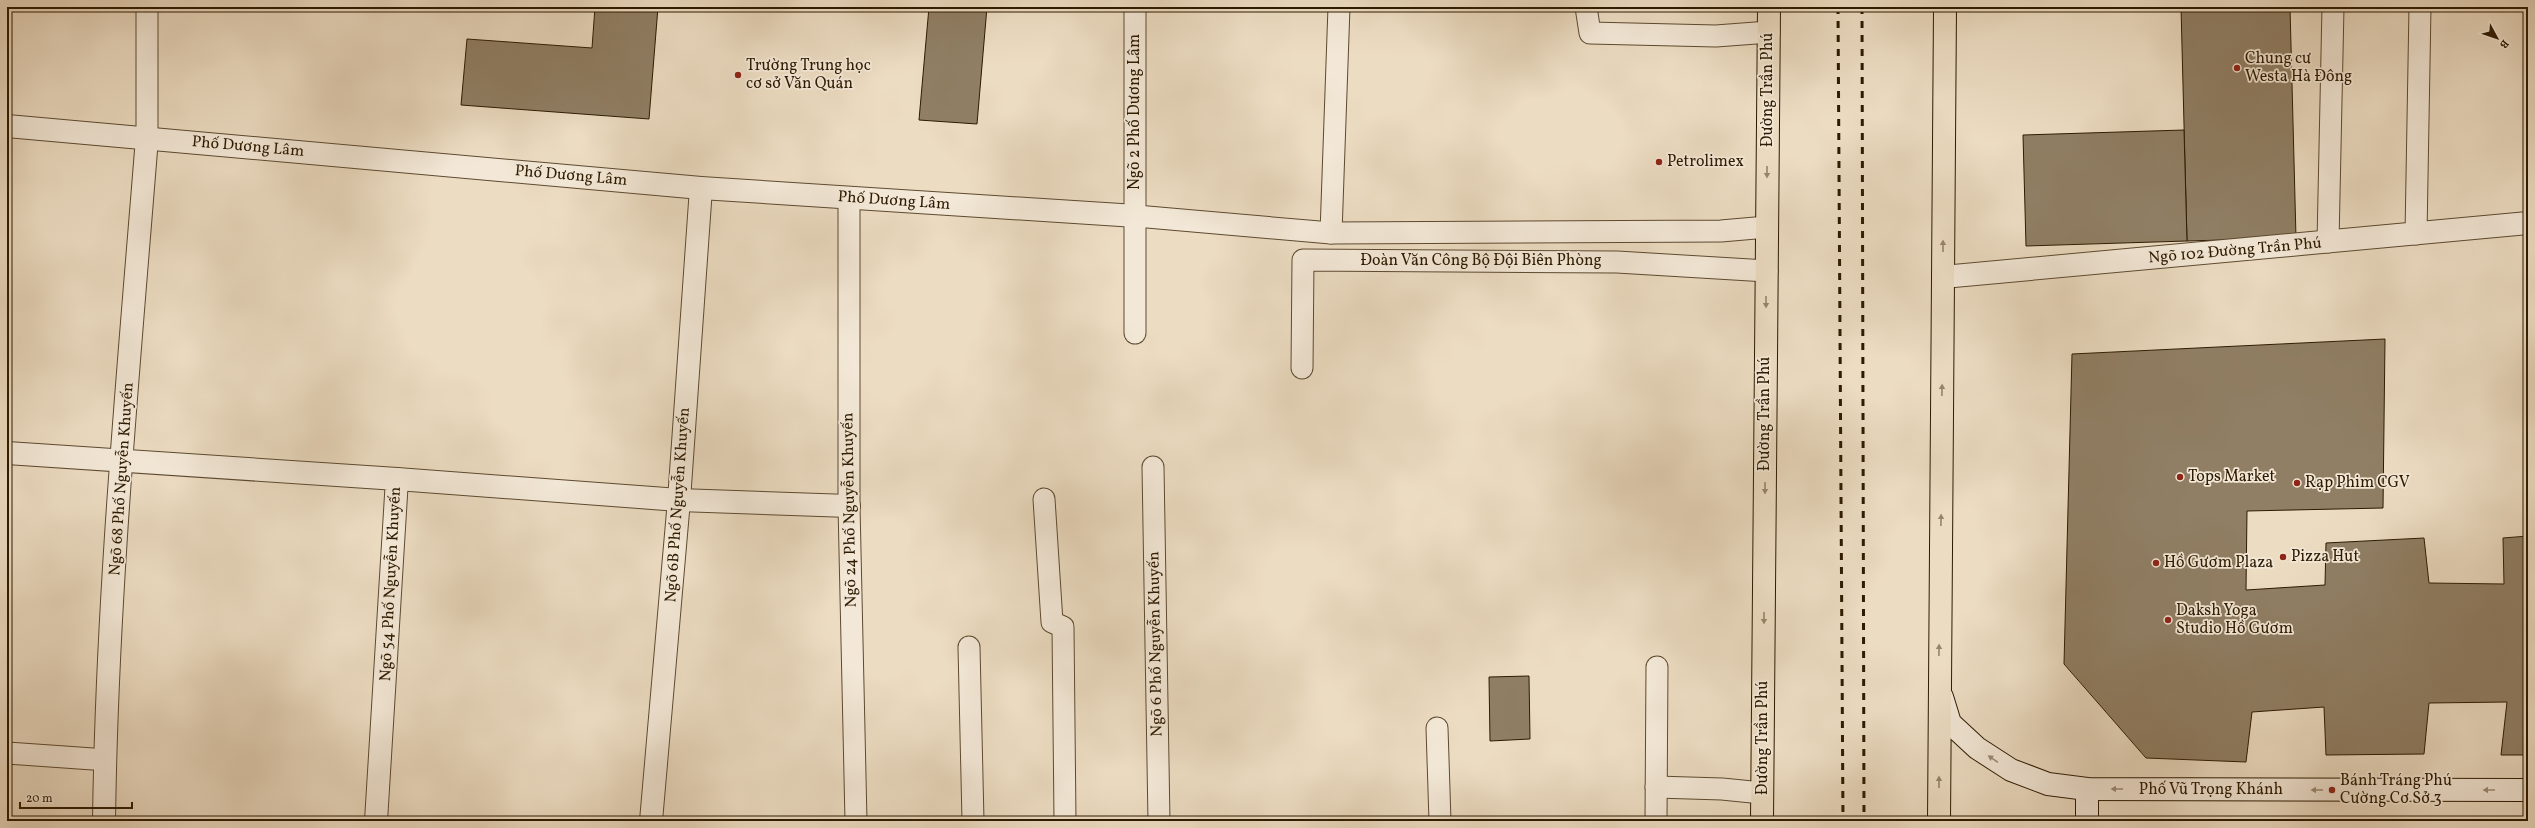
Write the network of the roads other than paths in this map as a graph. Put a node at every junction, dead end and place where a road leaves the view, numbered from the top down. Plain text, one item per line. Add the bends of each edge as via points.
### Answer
1 (147, 7) edge
2 (1135, 7) edge
3 (1339, 7) edge
4 (1586, 7) edge
5 (1769, 7) edge
6 (1945, 7) edge
7 (2333, 7) edge
8 (2420, 7) edge
9 (1769, 32) junction
10 (7, 126) edge
11 (147, 138) junction
12 (701, 188) junction
13 (849, 198) junction
14 (1136, 216) junction
15 (2528, 223) edge
16 (1767, 227) junction
17 (1331, 233) junction
18 (2416, 234) junction
19 (2328, 242) junction
20 (1766, 271) junction
21 (1943, 277) junction
22 (1135, 333) dead end
23 (1302, 368) dead end
24 (7, 453) edge
25 (122, 461) junction
26 (1154, 467) dead end
27 (397, 479) junction
28 (1044, 499) dead end
29 (679, 500) junction
30 (849, 506) junction
31 (969, 647) dead end
32 (1657, 667) dead end
33 (1939, 689) junction
34 (1437, 728) dead end
35 (7, 753) edge
36 (93, 759) dead end
37 (1656, 787) junction
38 (2088, 789) junction
39 (2528, 790) edge
40 (1762, 793) junction
41 (104, 821) edge
42 (376, 821) edge
43 (651, 821) edge
44 (856, 821) edge
45 (973, 821) edge
46 (1065, 821) edge
47 (1159, 821) edge
48 (1440, 821) edge
49 (1656, 821) edge
50 (1762, 821) edge
51 (1939, 821) edge
52 (2087, 821) edge

1 - 11 lane
2 - 14 lane, Ngõ 2 Phố Dương Lâm
3 - 17 lane
4 - 9 lane via 1590,33 1716,36
5 - 9 highway, Đường Trần Phú
21 -> 6 highway
7 - 19 lane
8 - 18 lane
9 -> 16 highway, Đường Trần Phú
10 - 11 street, Phố Dương Lâm
11 - 12 street, Phố Dương Lâm
11 - 25 street, Ngõ 68 Phố Nguyễn Khuyến
12 - 13 street, Phố Dương Lâm
12 - 29 street, Ngõ 6B Phố Nguyễn Khuyến
13 - 14 street, Phố Dương Lâm
13 - 30 lane, Ngõ 24 Phố Nguyễn Khuyến
14 - 17 lane
14 - 22 lane, Ngõ 2 Phố Dương Lâm
15 - 18 street, Ngõ 102 Đường Trần Phú
16 - 17 lane via 1721,231
16 - 20 highway, Đường Trần Phú
18 - 19 street, Ngõ 102 Đường Trần Phú
19 - 21 street, Ngõ 102 Đường Trần Phú
20 - 23 lane, Đoàn Văn Công Bộ Đội Biên Phòng via 1617,262 1302,260
20 -> 40 highway, Đường Trần Phú
33 -> 21 highway
24 - 25 street, Ngõ 54 Phố Nguyễn Khuyến
25 - 27 street, Ngõ 54 Phố Nguyễn Khuyến
25 - 41 street, Ngõ 68 Phố Nguyễn Khuyến via 105,758
26 - 47 lane, Ngõ 6 Phố Nguyễn Khuyến
27 - 29 street
27 - 42 street, Ngõ 54 Phố Nguyễn Khuyến
28 - 46 lane via 1052,622 1063,627
29 - 30 street
29 - 43 street, Ngõ 6B Phố Nguyễn Khuyến
30 - 44 lane, Ngõ 24 Phố Nguyễn Khuyến
31 - 45 lane
32 - 37 lane
38 -> 33 street, Phố Vũ Trọng Khánh via 2040,782 2011,770 1977,748 1950,723
51 -> 33 highway
34 - 48 lane
35 - 36 lane
37 - 40 lane
37 - 49 lane
39 -> 38 street, Phố Vũ Trọng Khánh
38 - 52 street
40 - 50 highway, Đường Trần Phú

